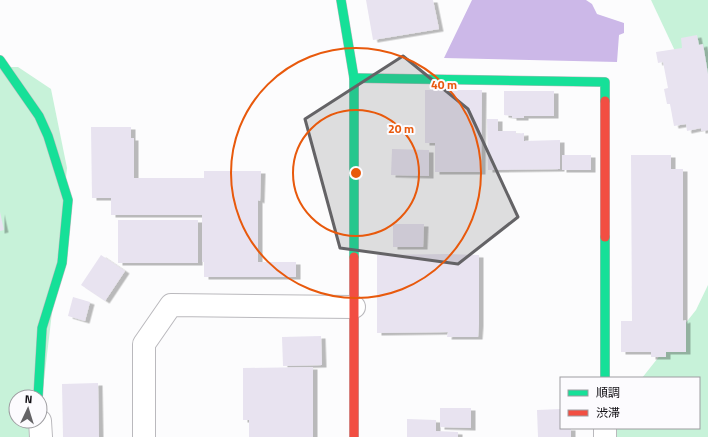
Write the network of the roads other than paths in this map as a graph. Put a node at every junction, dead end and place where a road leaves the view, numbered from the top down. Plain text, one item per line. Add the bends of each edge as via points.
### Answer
1 (341, 0) edge
2 (0, 60) edge
3 (354, 78) junction
4 (354, 307) junction
5 (606, 377) edge
6 (38, 389) edge
7 (144, 437) edge
8 (354, 437) edge

1 - 3 street
2 - 6 street via 39,116 68,200 62,263 42,328
3 - 4 street
3 - 5 street via 605,82
4 - 7 street via 171,305 144,344
4 - 8 street

